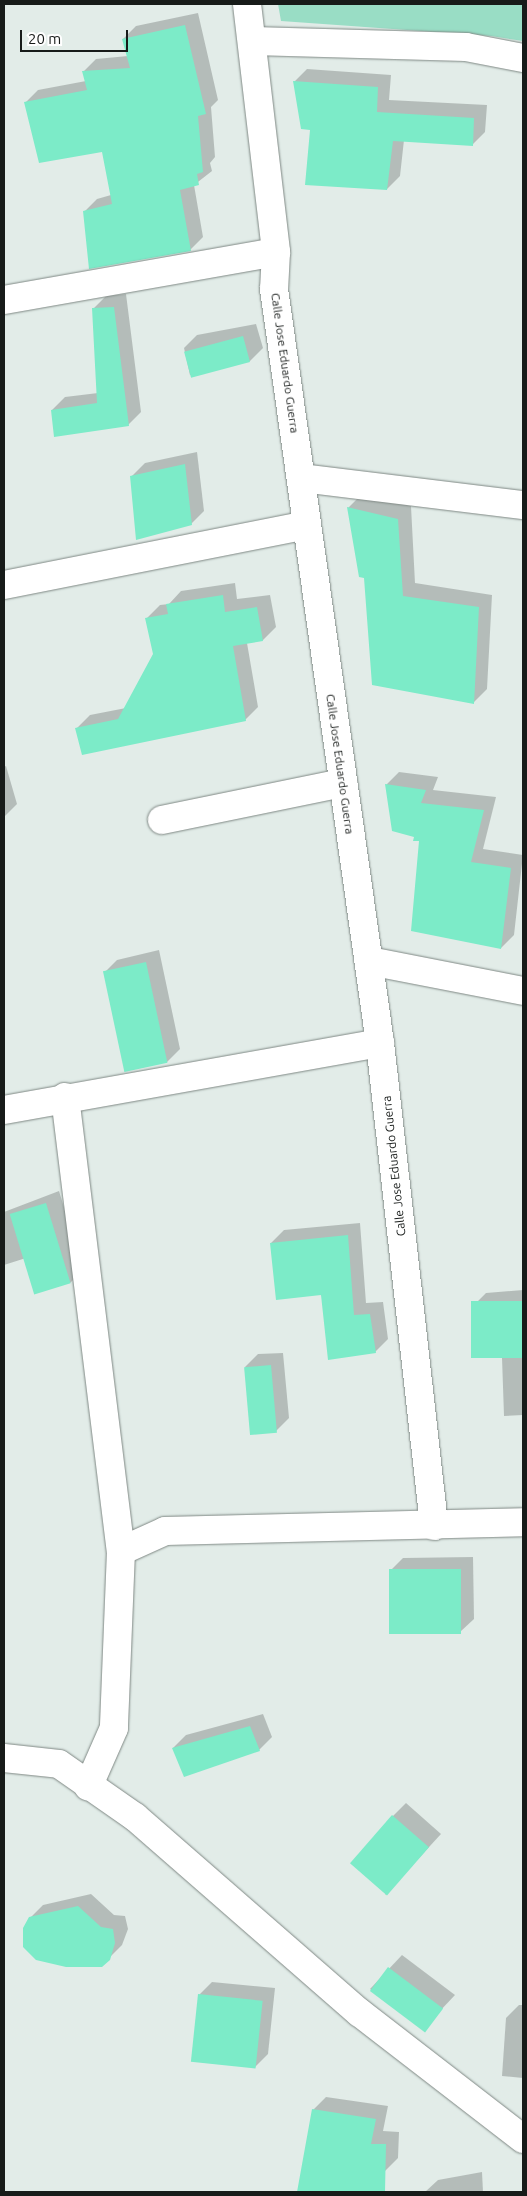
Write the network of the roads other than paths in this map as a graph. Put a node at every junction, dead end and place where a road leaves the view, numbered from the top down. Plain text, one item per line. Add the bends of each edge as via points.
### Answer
1 (247, 4) edge
2 (253, 41) junction
3 (523, 58) edge
4 (276, 252) junction
5 (4, 300) edge
6 (302, 478) junction
7 (523, 505) edge
8 (306, 525) junction
9 (4, 585) edge
10 (343, 783) junction
11 (162, 820) dead end
12 (369, 961) junction
13 (523, 991) edge
14 (380, 1043) junction
15 (65, 1097) junction
16 (4, 1110) edge
17 (523, 1522) edge
18 (434, 1526) junction
19 (120, 1551) junction
20 (4, 1758) edge
21 (88, 1787) junction
22 (523, 2138) edge

1 - 2 street, Calle Jose Eduardo Guerra
2 - 3 street via 466,47
2 - 4 street, Calle Jose Eduardo Guerra
4 - 5 street
4 - 6 street, Calle Jose Eduardo Guerra via 274,289
6 - 7 street
6 - 8 street, Calle Jose Eduardo Guerra
8 - 9 street
8 - 10 street, Calle Jose Eduardo Guerra
10 - 11 street
10 - 12 street, Calle Jose Eduardo Guerra
12 - 13 street
12 - 14 street, Calle Jose Eduardo Guerra
14 - 15 street
14 - 18 street, Calle Jose Eduardo Guerra
15 - 16 street
15 - 19 street
17 - 18 street
18 - 19 street via 165,1531
19 - 21 street via 114,1728
20 - 21 street via 60,1764
21 - 22 street via 135,1817 360,2013

